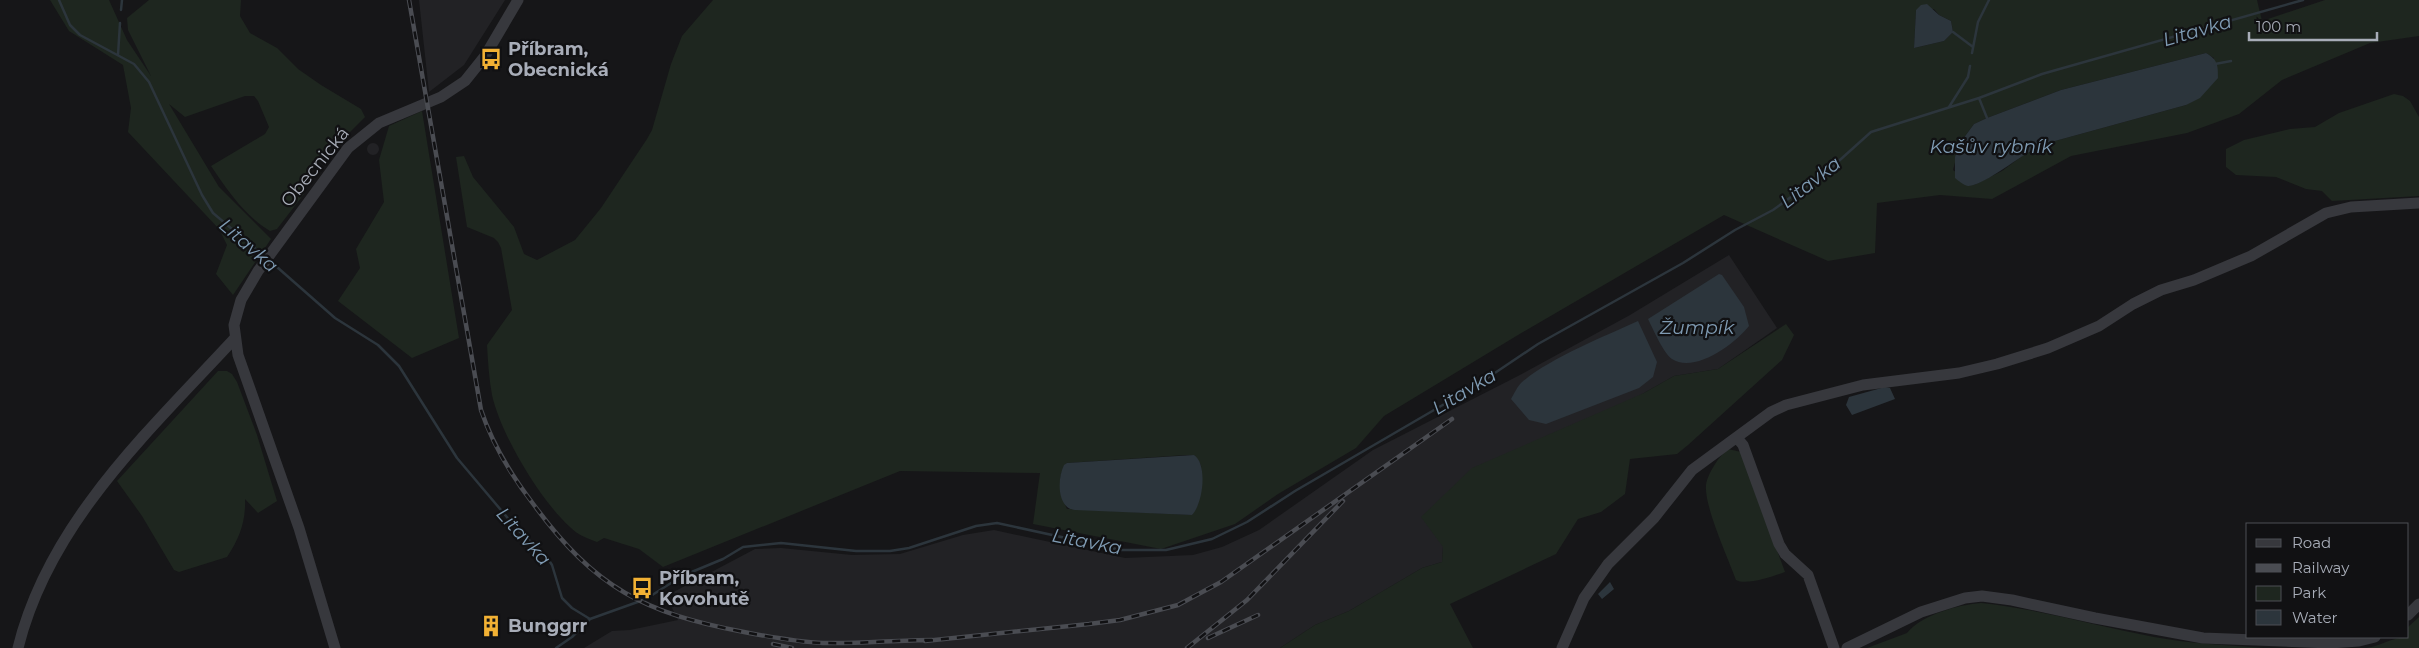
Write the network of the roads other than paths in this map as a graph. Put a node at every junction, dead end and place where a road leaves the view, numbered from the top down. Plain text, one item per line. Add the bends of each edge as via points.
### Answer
1 (518, 0) edge
2 (2419, 203) edge
3 (235, 338) junction
4 (1737, 438) junction
5 (2419, 604) edge
6 (2409, 614) edge
7 (2371, 638) edge
8 (18, 648) edge
9 (335, 648) edge
10 (1562, 648) edge
11 (1834, 648) edge
12 (1847, 648) edge

1 - 3 street, Obecnická via 485,56 465,81 441,97 395,115 362,134 348,148 240,300 234,325
2 - 4 street via 2351,207 2326,213 2251,256 2161,290 2100,326 2057,345 1959,373 1863,385 1786,405 1756,421
3 - 8 street via 106,479 55,558 35,598
3 - 9 street, Obecnická via 240,362 299,528
4 - 10 street via 1692,470 1654,518 1608,564 1584,598
4 - 11 street via 1743,445 1779,544 1808,575
5 - 6 street
7 - 12 street via 2330,643 2203,638 1982,596 1921,612

